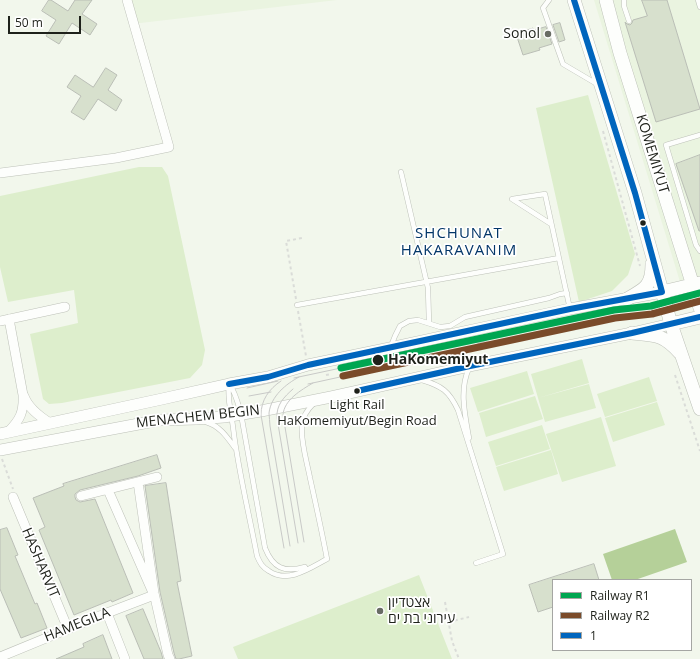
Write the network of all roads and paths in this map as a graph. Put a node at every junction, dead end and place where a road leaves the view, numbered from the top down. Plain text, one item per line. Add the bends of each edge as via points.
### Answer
1 (127, 0) edge
2 (549, 0) edge
3 (574, 0) edge
4 (606, 0) edge
5 (624, 0) edge
6 (698, 0) edge
7 (700, 7) edge
8 (629, 21) dead end
9 (602, 87) junction
10 (602, 131) dead end
11 (700, 135) edge
12 (401, 172) dead end
13 (0, 173) edge
14 (552, 224) junction
15 (302, 238) dead end
16 (700, 251) edge
17 (652, 254) junction
18 (559, 258) junction
19 (426, 282) junction
20 (696, 284) edge
21 (647, 291) junction
22 (662, 292) junction
23 (566, 293) junction
24 (627, 299) joint
25 (297, 305) junction
26 (66, 307) dead end
27 (700, 308) edge
28 (570, 309) junction
29 (700, 317) edge
30 (5, 320) edge
31 (429, 324) junction
32 (671, 324) junction
33 (657, 328) junction
34 (632, 333) junction
35 (390, 348) junction
36 (305, 353) dead end
37 (682, 356) junction
38 (470, 366) junction
39 (674, 372) dead end
40 (331, 374) dead end
41 (326, 376) dead end
42 (415, 378) junction
43 (229, 384) junction
44 (23, 395) junction
45 (317, 400) junction
46 (700, 409) edge
47 (236, 415) junction
48 (196, 419) junction
49 (50, 423) junction
50 (4, 433) edge
51 (0, 450) edge
52 (236, 450) junction
53 (700, 451) edge
54 (0, 454) edge
55 (471, 455) junction
56 (157, 477) dead end
57 (10, 480) dead end
58 (138, 482) junction
59 (108, 490) junction
60 (81, 496) dead end
61 (13, 497) dead end
62 (327, 559) junction
63 (476, 563) dead end
64 (154, 595) junction
65 (445, 602) dead end
66 (107, 613) junction
67 (469, 617) dead end
68 (449, 622) junction
69 (68, 629) junction
70 (0, 657) edge
71 (125, 659) edge
72 (170, 659) edge
73 (459, 659) edge

1 - 13 street via 169,147 116,158
2 - 9 lane via 544,8 563,64
3 - 9 main road, KOMEMIYUT
4 - 20 main road, KOMEMIYUT via 620,53
5 - 8 lane
6 - 7 lane
9 - 17 main road, KOMEMIYUT
10 - 21 path
11 - 16 lane via 666,145
12 - 19 lane
14 - 14 lane via 545,194 512,199 525,207
14 - 18 lane
15 - 25 path via 286,242
17 - 21 main road via 652,274
17 - 22 main road, KOMEMIYUT
18 - 19 lane
18 - 23 lane
19 - 25 lane
19 - 31 lane
20 - 22 main road
20 - 27 main road, KOMEMIYUT
21 - 22 street
21 - 24 main road
21 - 33 path
22 - 32 main road, KOMEMIYUT
23 - 28 lane
23 - 31 lane via 465,318 450,326
24 - 28 street, MENACHEM BEGIN
25 - 36 path
26 - 30 street
28 - 35 street, MENACHEM BEGIN
29 - 32 main road, MENACHEM BEGIN
30 - 44 street
31 - 35 lane via 418,320 400,326
32 - 33 street, MENACHEM BEGIN
32 - 37 main road, KOMEMIYUT
33 - 34 street, MENACHEM BEGIN
34 - 37 main road via 660,336
34 - 38 street, MENACHEM BEGIN
35 - 43 street, MENACHEM BEGIN
37 - 46 main road, KOMEMIYUT
38 - 42 street, MENACHEM BEGIN
38 - 55 lane via 464,387
39 - 53 path
40 - 41 path
42 - 45 street, MENACHEM BEGIN
42 - 55 lane via 439,386 448,394 458,410
43 - 47 lane
43 - 47 lane via 228,396
43 - 49 street, MENACHEM BEGIN
44 - 49 street via 32,409
44 - 50 street via 24,406 20,417
45 - 47 street, MENACHEM BEGIN
45 - 62 lane via 306,412 302,424 306,462
47 - 48 street, MENACHEM BEGIN
47 - 52 lane
47 - 62 lane via 268,556 281,569 289,570 307,567
48 - 51 street, MENACHEM BEGIN via 160,420
48 - 52 lane via 208,422 221,430
49 - 50 street, MENACHEM BEGIN
52 - 62 lane via 257,556 262,566 273,574 286,577
54 - 57 path
55 - 63 lane via 503,554
56 - 58 street
58 - 59 street
58 - 64 street
59 - 60 street
59 - 64 street
61 - 69 street, HASHARVIT
64 - 66 street, HAMEGILA
64 - 72 street
65 - 68 path
66 - 69 street, HAMEGILA
66 - 71 street
67 - 68 path
68 - 73 path via 452,641
69 - 70 street, HAMEGILA

